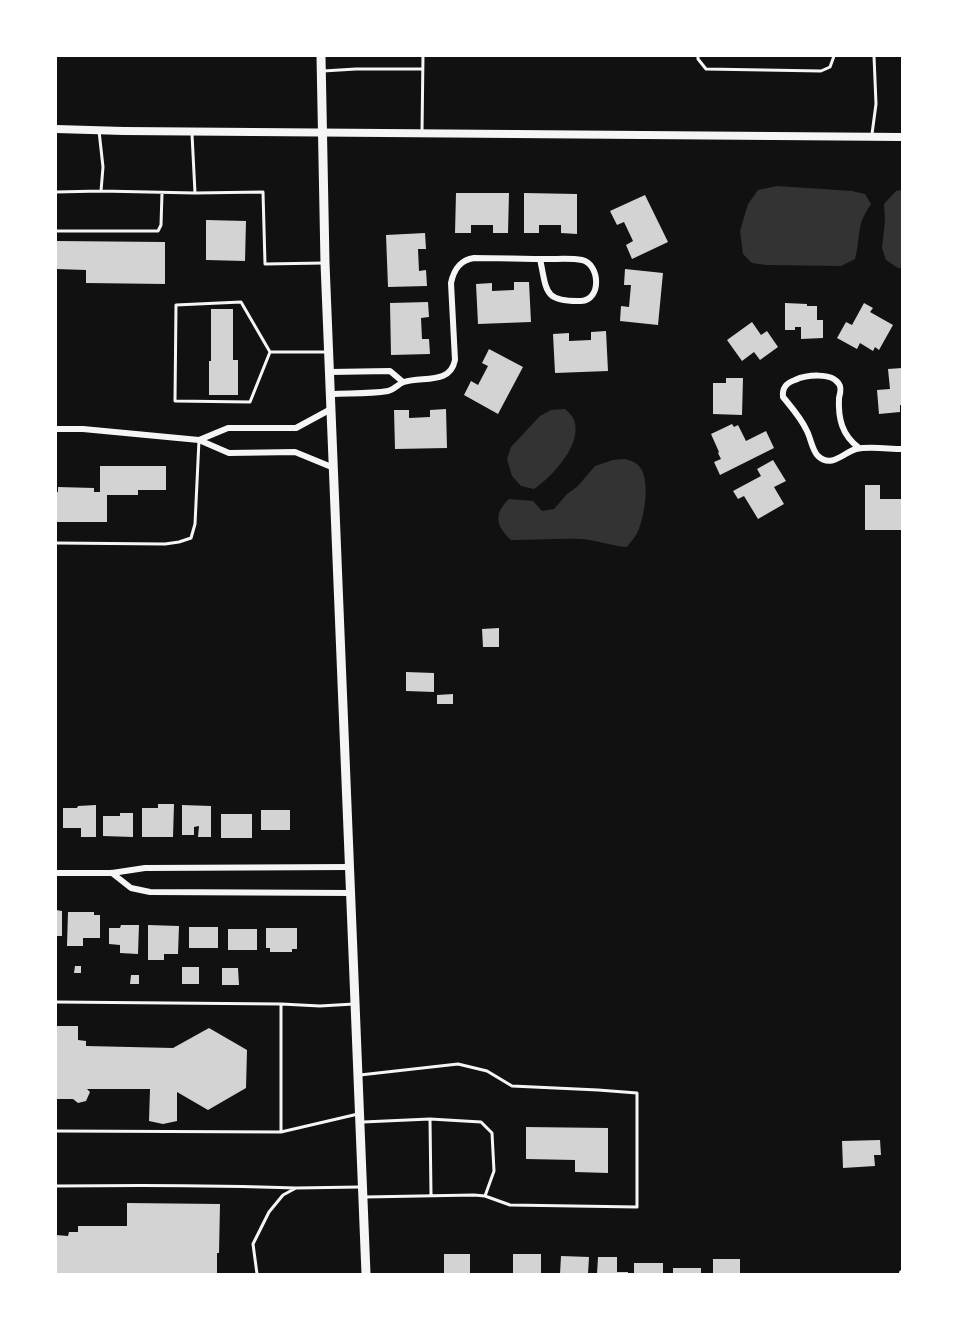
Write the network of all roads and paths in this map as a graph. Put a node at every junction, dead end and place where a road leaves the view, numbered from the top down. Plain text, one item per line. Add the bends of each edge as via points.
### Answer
1 (321, 56) edge
2 (423, 56) edge
3 (698, 56) edge
4 (834, 56) edge
5 (874, 56) edge
6 (423, 69) junction
7 (322, 71) junction
8 (56, 129) edge
9 (99, 130) junction
10 (192, 132) junction
11 (323, 133) junction
12 (422, 133) junction
13 (871, 137) junction
14 (903, 137) edge
15 (101, 191) junction
16 (56, 192) edge
17 (162, 192) junction
18 (195, 193) junction
19 (56, 231) edge
20 (540, 259) junction
21 (325, 263) junction
22 (270, 352) junction
23 (329, 352) junction
24 (330, 372) junction
25 (403, 382) junction
26 (331, 394) junction
27 (332, 410) junction
28 (56, 429) edge
29 (199, 440) junction
30 (859, 448) junction
31 (903, 449) edge
32 (334, 468) junction
33 (56, 543) edge
34 (350, 867) junction
35 (56, 873) edge
36 (112, 873) junction
37 (351, 893) junction
38 (56, 1002) edge
39 (281, 1004) junction
40 (357, 1004) junction
41 (359, 1075) junction
42 (360, 1118) junction
43 (430, 1119) junction
44 (56, 1131) edge
45 (281, 1132) junction
46 (56, 1186) edge
47 (296, 1188) junction
48 (363, 1192) junction
49 (431, 1196) junction
50 (485, 1196) junction
51 (257, 1275) edge
52 (366, 1275) edge

1 - 7 main road
2 - 6 lane
3 - 4 lane via 705,69 821,71 830,67
5 - 13 lane via 876,104
6 - 7 lane
6 - 12 lane
7 - 11 main road
8 - 9 street
9 - 10 street
9 - 15 lane
10 - 11 street
10 - 18 lane
11 - 12 street
11 - 21 main road
12 - 13 street
13 - 14 street
15 - 16 lane
15 - 17 lane
17 - 18 lane
17 - 19 lane via 158,231
18 - 21 lane via 263,192 265,264
20 - 20 street via 582,260 589,264 594,268 594,293 584,301 555,299 546,288
20 - 25 street via 474,258 458,266 451,283 453,367 442,377
21 - 23 main road
22 - 22 lane via 241,302 176,305 175,401 250,402
22 - 23 lane
23 - 24 main road
24 - 25 street via 390,371
24 - 26 main road
25 - 26 street via 390,391
26 - 27 main road
27 - 29 street via 296,428 228,428
27 - 32 main road
28 - 29 street
29 - 32 street via 229,453 295,452
29 - 33 lane via 191,538 165,543
30 - 30 street via 836,460 819,457 802,421 783,397 784,387 793,380 818,375 839,384 843,429
30 - 31 street
32 - 34 main road
34 - 36 street via 145,868
34 - 37 main road
35 - 36 street
36 - 37 street via 131,888 150,892
37 - 40 main road
38 - 39 lane
39 - 40 lane
39 - 45 lane
40 - 41 main road
41 - 42 main road
41 - 50 lane via 458,1064 487,1071 512,1086 637,1094 637,1207 510,1205
42 - 43 lane
42 - 45 lane
42 - 48 main road
43 - 49 lane
43 - 50 lane via 481,1122 492,1133 494,1171
44 - 45 lane
46 - 47 lane
47 - 48 lane
47 - 51 lane via 269,1212 254,1244
48 - 49 lane
48 - 52 main road
49 - 50 lane

